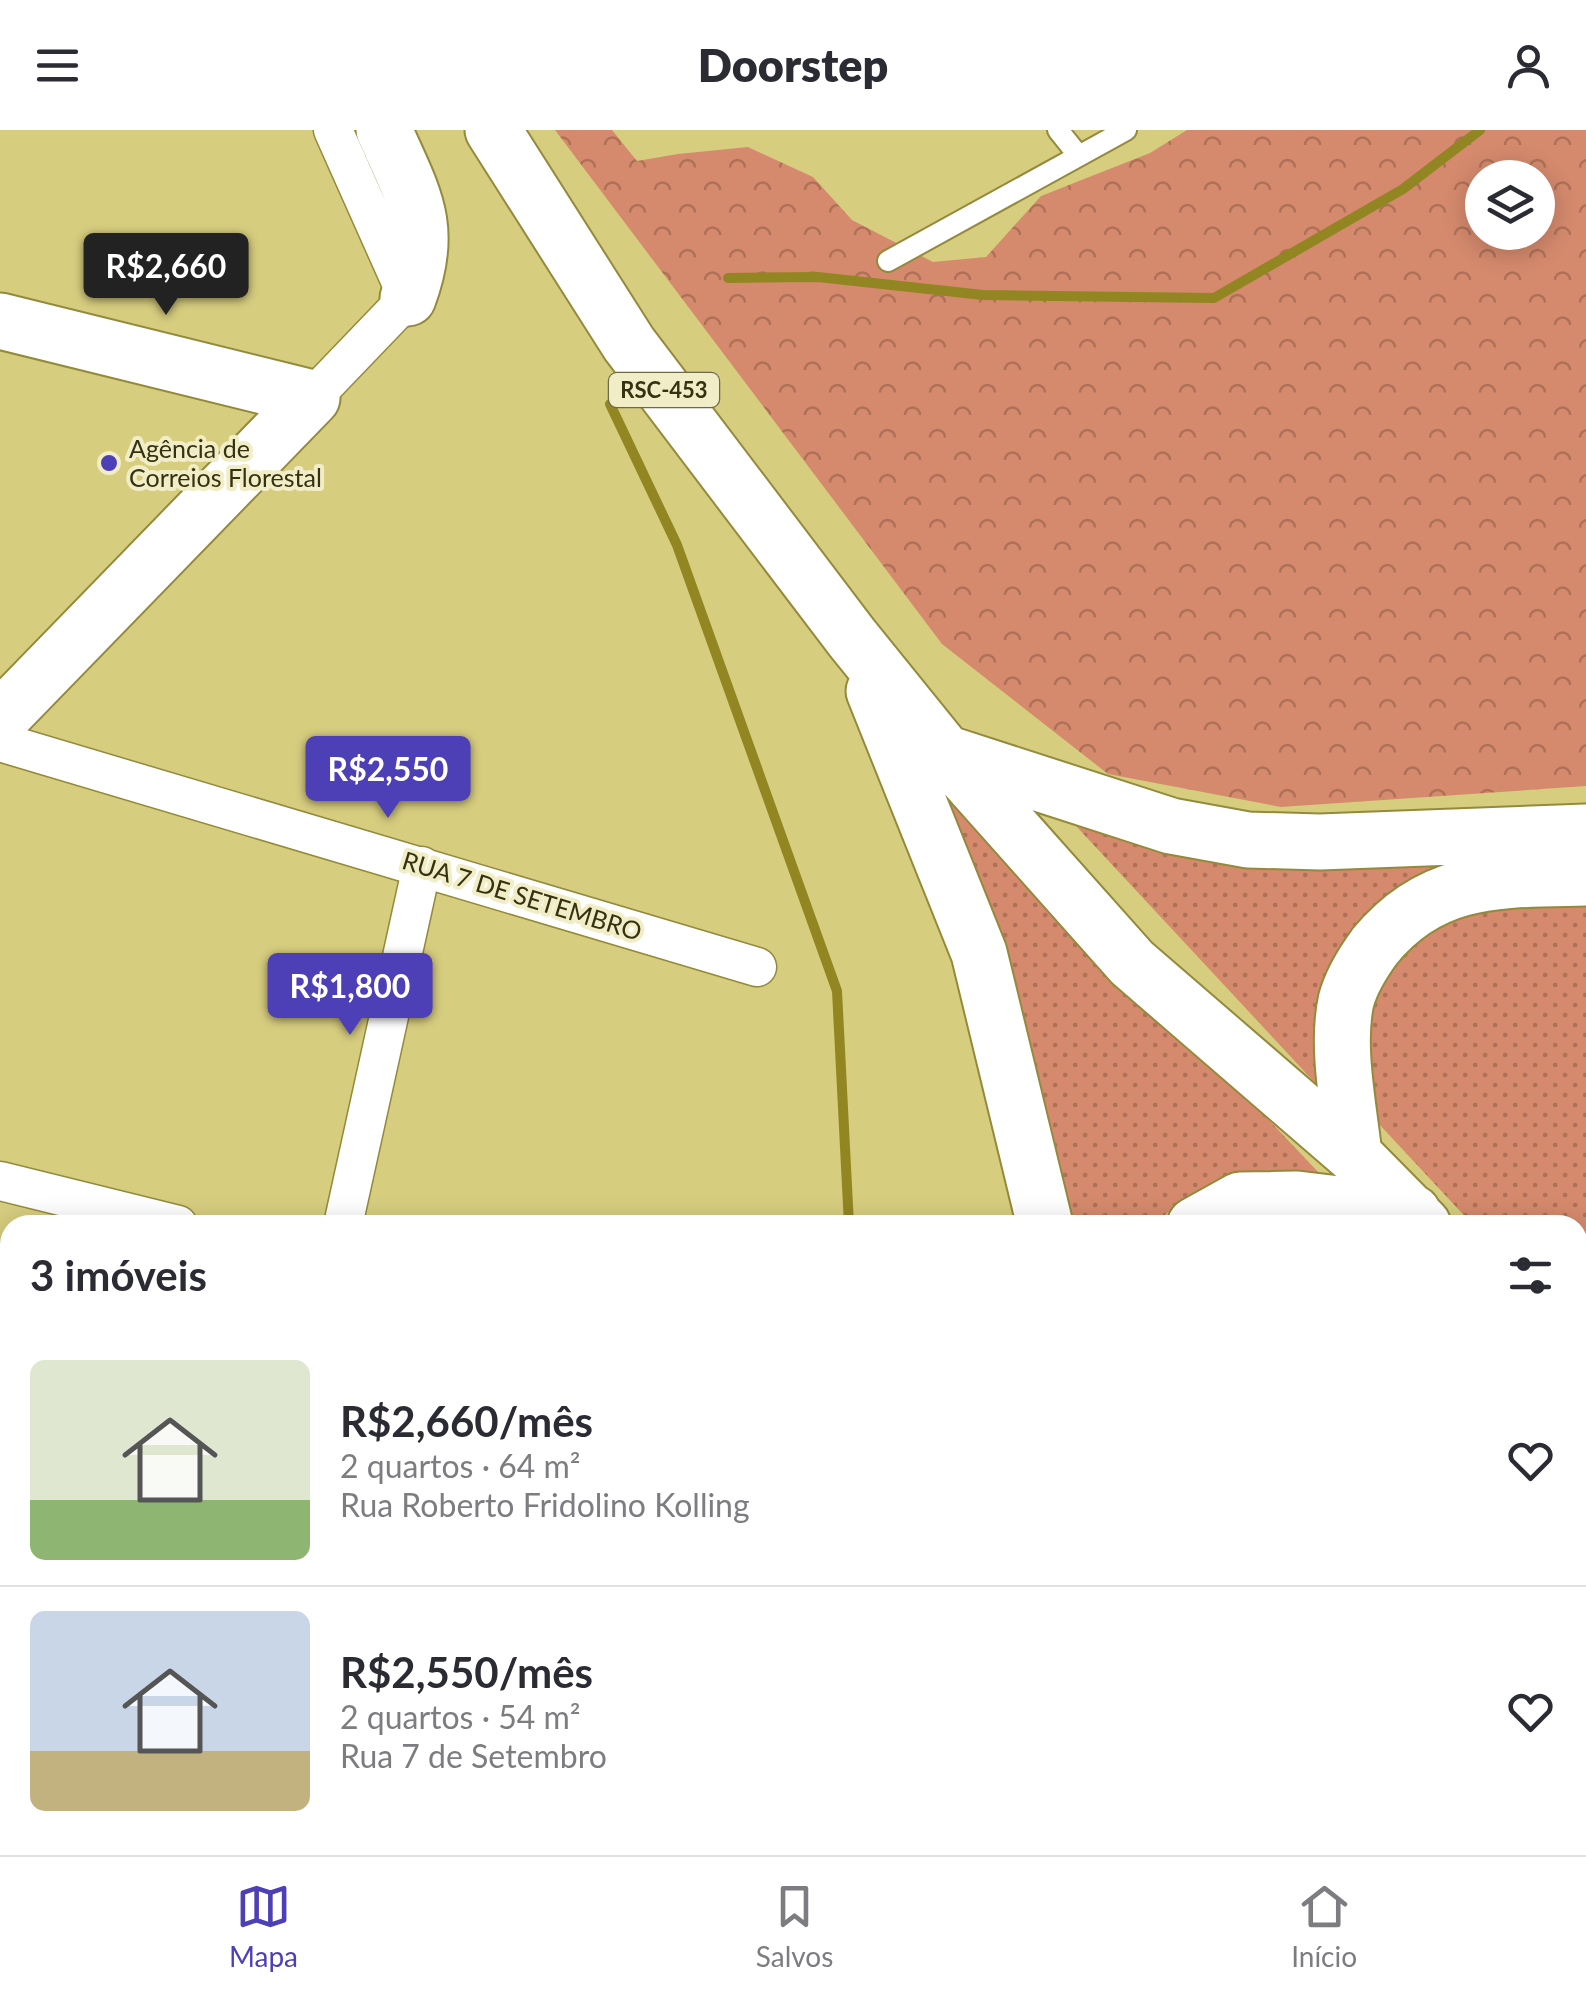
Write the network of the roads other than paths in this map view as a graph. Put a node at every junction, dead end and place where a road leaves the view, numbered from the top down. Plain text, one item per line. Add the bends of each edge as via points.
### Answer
1 (333, 130) edge
2 (384, 130) edge
3 (493, 130) edge
4 (1058, 130) edge
5 (1126, 130) edge
6 (1078, 155) junction
7 (888, 262) dead end
8 (408, 298) junction
9 (0, 322) edge
10 (312, 398) junction
11 (852, 638) junction
12 (0, 719) edge
13 (0, 742) edge
14 (945, 753) junction
15 (1586, 832) edge
16 (422, 866) junction
17 (1586, 878) edge
18 (757, 966) dead end
19 (1354, 1155) junction
20 (0, 1180) edge
21 (138, 1215) edge
22 (346, 1215) edge
23 (1043, 1215) edge
24 (1213, 1215) edge
25 (1395, 1215) edge
26 (1414, 1215) edge

1 - 8 street
2 - 8 main road via 422,231 420,266
3 - 11 main road, RSC-453 via 630,344
4 - 6 lane
5 - 6 lane
6 - 7 lane
8 - 10 street
9 - 10 main road
10 - 12 main road
11 - 14 main road, RSC-453
11 - 23 main road via 980,952
13 - 16 street, RUA 7 DE SETEMBRO
14 - 15 main road via 1172,826 1248,840
14 - 19 main road, RSC-453 via 1132,963
16 - 18 street, RUA 7 DE SETEMBRO
16 - 22 street
17 - 19 main road via 1497,880 1441,894 1397,920 1364,961 1346,1000 1343,1058
19 - 26 main road, RSC-453
20 - 21 street
24 - 25 main road via 1240,1200 1297,1198

